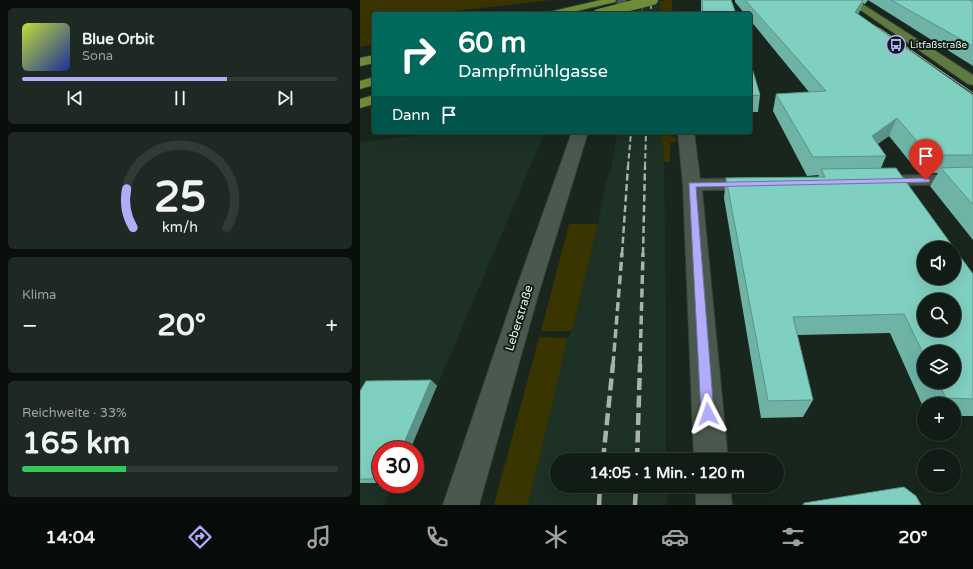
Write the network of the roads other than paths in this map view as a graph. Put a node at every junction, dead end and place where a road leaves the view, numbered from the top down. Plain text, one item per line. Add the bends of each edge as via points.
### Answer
1 (612, 0) edge
2 (622, 0) edge
3 (653, 0) edge
4 (850, 0) edge
5 (561, 12) edge
6 (606, 12) edge
7 (619, 12) edge
8 (372, 59) edge
9 (360, 62) edge
10 (372, 72) edge
11 (360, 75) edge
12 (973, 80) edge
13 (372, 82) edge
14 (360, 85) edge
15 (372, 100) edge
16 (360, 104) edge
17 (579, 134) edge
18 (686, 134) edge
19 (973, 179) edge
20 (856, 182) edge
21 (770, 183) edge
22 (692, 185) junction
23 (711, 453) edge
24 (713, 493) edge
25 (461, 505) edge
26 (714, 505) edge

1 - 5 highway
2 - 7 street
3 - 6 highway, bridge
4 - 12 main road
8 - 9 highway
10 - 11 highway
13 - 14 highway
15 - 16 highway
17 - 25 street, Leberstraße
18 - 22 street
19 - 20 street
21 - 22 street
22 - 23 street
24 - 26 street

